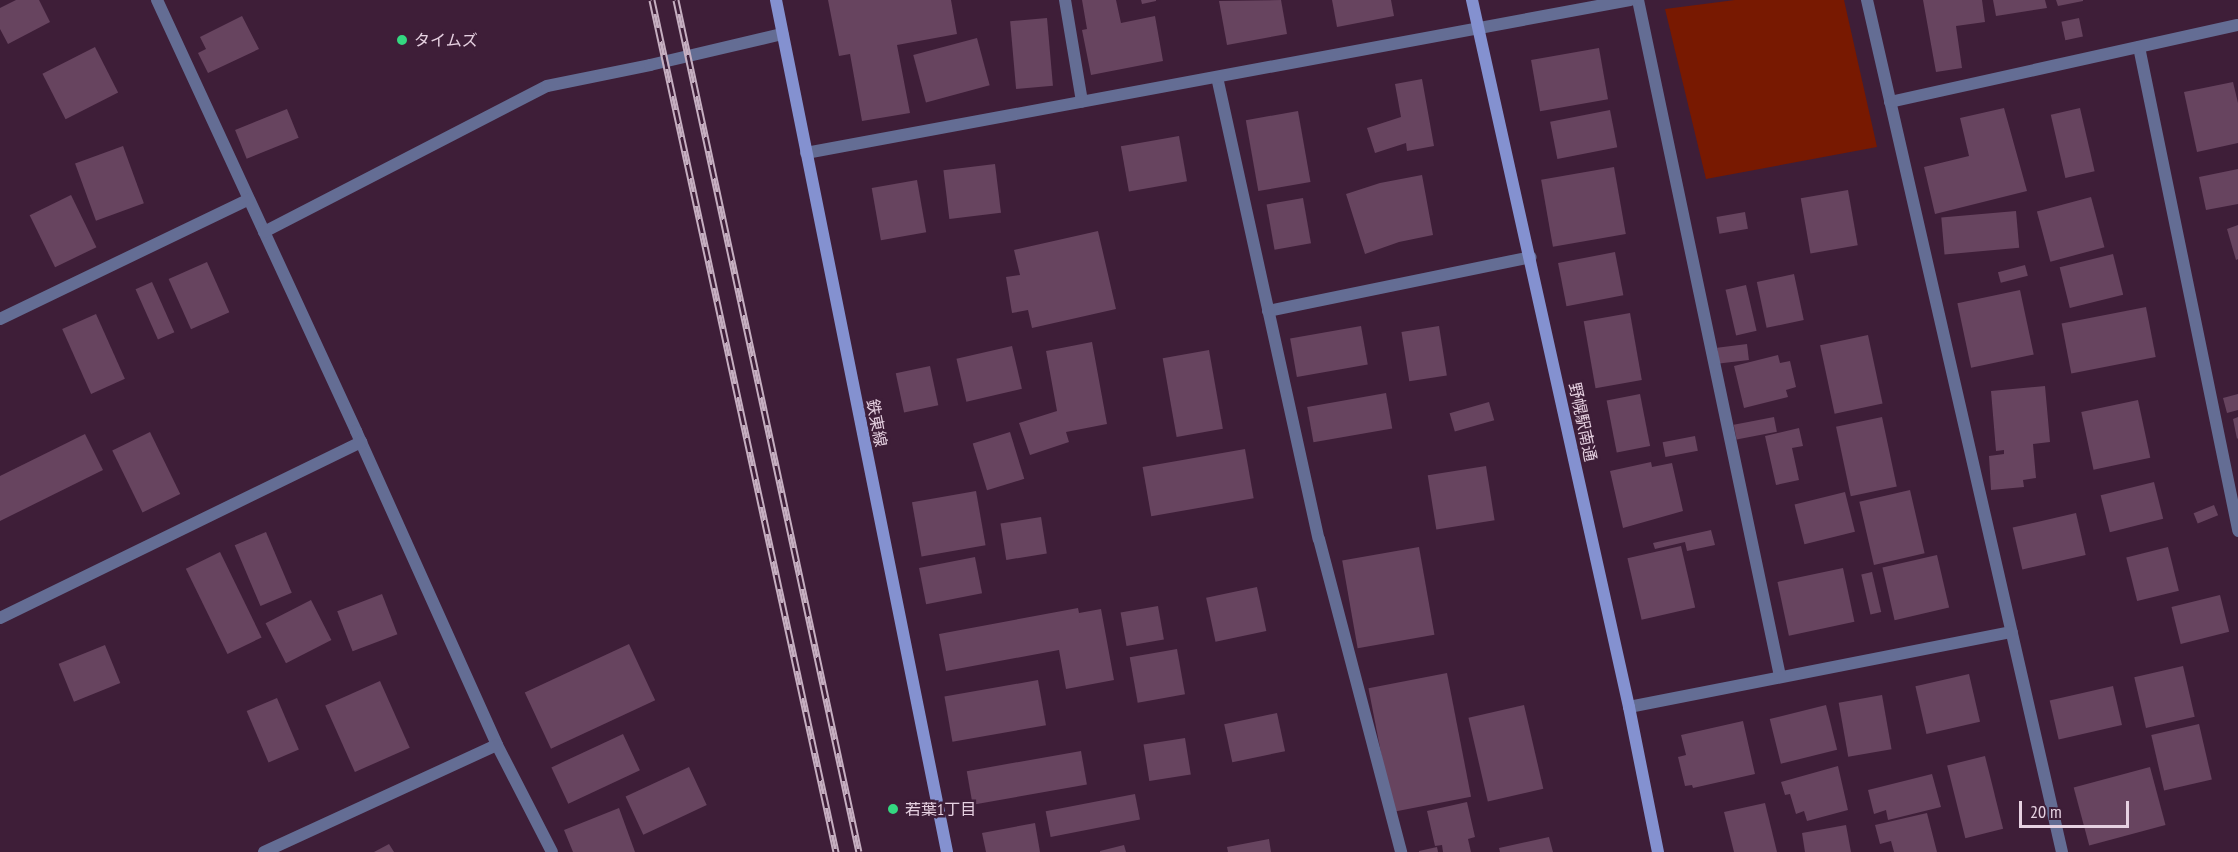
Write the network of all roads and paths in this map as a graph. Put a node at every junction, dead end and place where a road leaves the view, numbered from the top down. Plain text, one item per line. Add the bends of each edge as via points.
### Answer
1 (157, 0) edge
2 (776, 0) edge
3 (1065, 0) edge
4 (1472, 0) edge
5 (1630, 0) edge
6 (1638, 0) edge
7 (1867, 0) edge
8 (2238, 25) edge
9 (1479, 28) junction
10 (782, 34) junction
11 (2139, 47) junction
12 (1216, 77) junction
13 (1082, 102) junction
14 (1890, 102) junction
15 (806, 153) junction
16 (249, 199) junction
17 (264, 231) junction
18 (1530, 257) junction
19 (1268, 311) junction
20 (0, 319) edge
21 (361, 442) junction
22 (2238, 531) edge
23 (0, 618) edge
24 (2012, 632) junction
25 (1780, 676) junction
26 (1629, 707) junction
27 (497, 746) junction
28 (264, 852) edge
29 (552, 852) edge
30 (947, 852) edge
31 (1401, 852) edge
32 (1658, 852) edge
33 (2062, 852) edge

1 - 16 street
2 - 10 street, 鉄東線
3 - 13 street
4 - 9 street, 野幌駅南通
5 - 9 street
6 - 25 street
7 - 14 street
8 - 11 street
9 - 12 street
9 - 18 street, 野幌駅南通
10 - 15 street, 鉄東線
10 - 17 street via 547,86
11 - 14 street
11 - 22 street
12 - 13 street
12 - 19 street
13 - 15 street
14 - 24 street
15 - 30 street, 鉄東線
16 - 17 street
16 - 20 street
17 - 21 street
18 - 19 street
18 - 26 street, 野幌駅南通
19 - 31 street via 1318,539
21 - 23 street
21 - 27 street
24 - 25 street
24 - 33 street
25 - 26 street
26 - 32 street, 野幌駅南通
27 - 28 street
27 - 29 street

